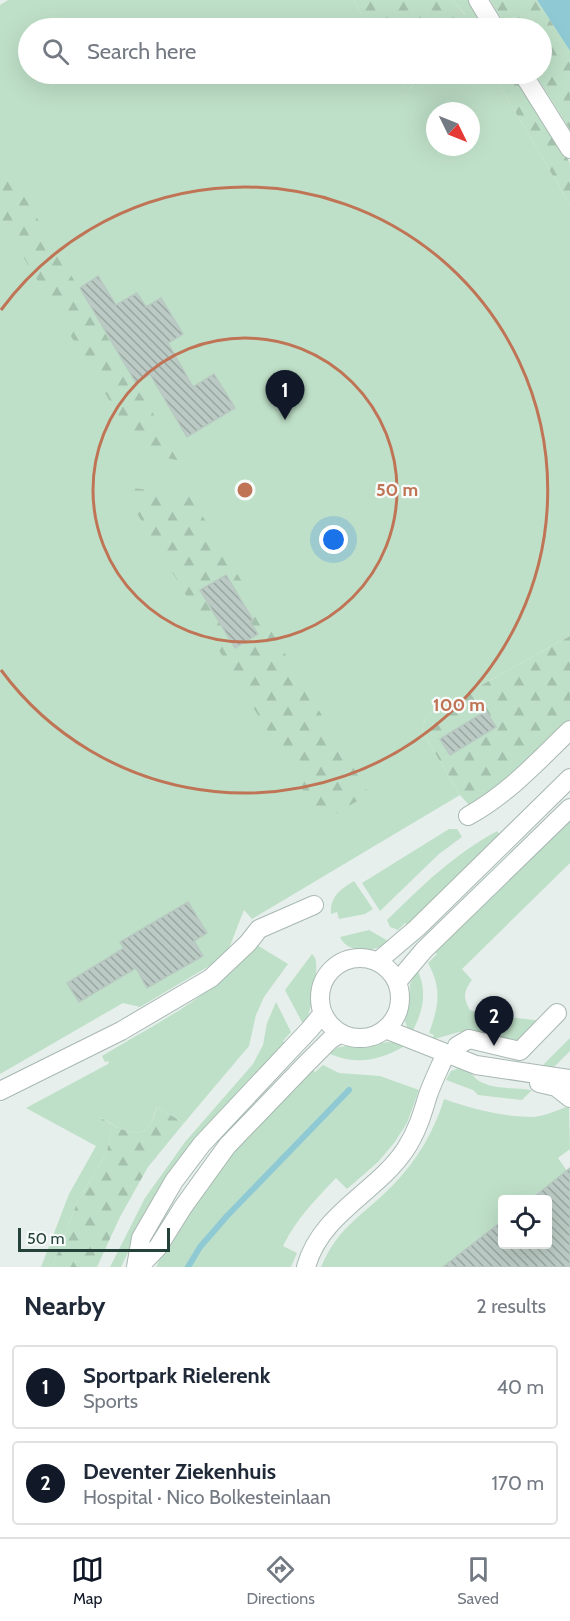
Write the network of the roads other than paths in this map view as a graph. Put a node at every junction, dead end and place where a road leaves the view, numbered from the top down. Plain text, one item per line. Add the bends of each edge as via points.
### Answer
1 (478, 0) edge
2 (489, 18) edge
3 (529, 84) edge
4 (570, 149) edge
5 (570, 730) edge
6 (570, 778) edge
7 (570, 808) edge
8 (468, 816) dead end
9 (314, 905) dead end
10 (377, 962) junction
11 (397, 982) junction
12 (323, 1013) junction
13 (563, 1014) edge
14 (385, 1029) junction
15 (341, 1033) junction
16 (452, 1049) junction
17 (519, 1062) dead end
18 (476, 1065) junction
19 (569, 1080) edge
20 (0, 1091) edge
21 (570, 1098) edge
22 (137, 1267) edge
23 (306, 1267) edge

1 - 2 street
3 - 4 street
5 - 8 street via 513,786
6 - 10 street
7 - 11 street via 424,950
9 - 20 street via 259,929 212,978 121,1031
10 - 11 street
10 - 12 street via 347,960 330,972 320,992
11 - 14 street via 398,1008
12 - 15 street
12 - 22 street via 195,1153 141,1238
13 - 16 street via 520,1051 469,1040
13 - 17 street via 530,1056
14 - 15 street via 359,1038
14 - 16 street
15 - 22 street via 227,1146 158,1247
16 - 18 street
16 - 23 street via 429,1094 419,1128 404,1151 385,1174 327,1226
18 - 19 street
18 - 21 street via 500,1080 544,1084 562,1090

